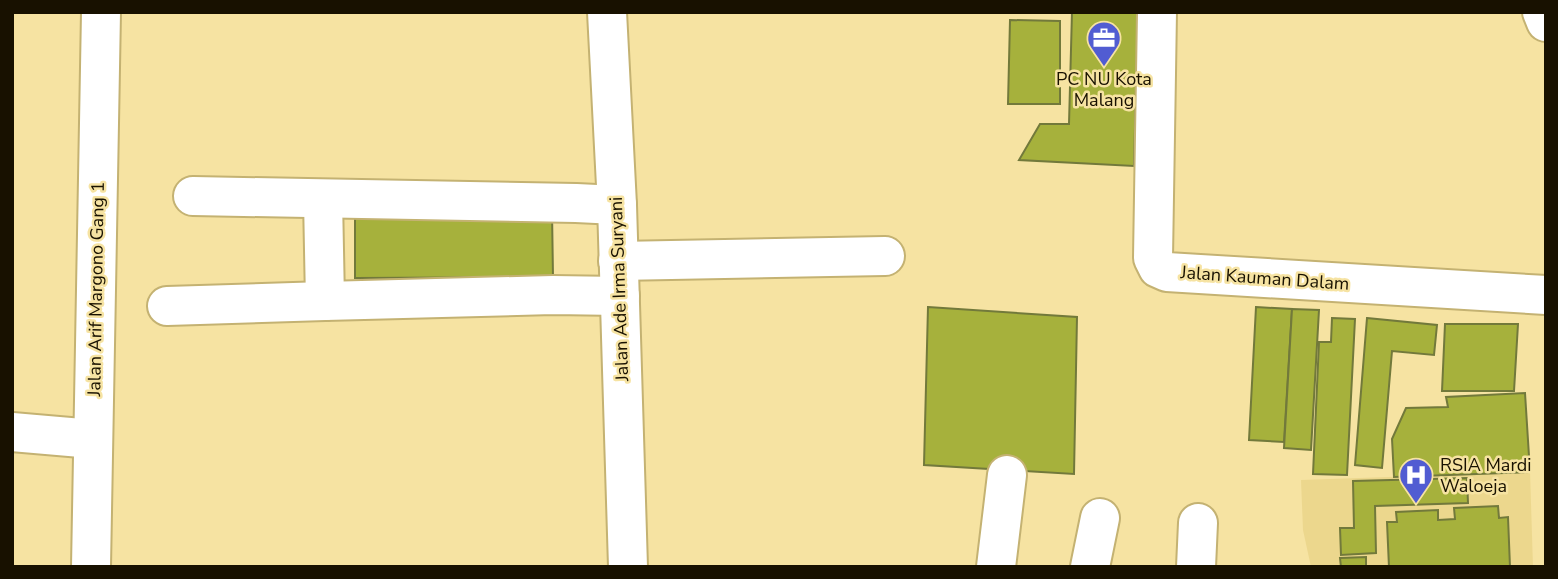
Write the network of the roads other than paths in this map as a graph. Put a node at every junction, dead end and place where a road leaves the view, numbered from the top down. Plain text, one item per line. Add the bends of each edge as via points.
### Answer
1 (101, 12) edge
2 (607, 12) edge
3 (1157, 12) edge
4 (1542, 12) edge
5 (1546, 22) edge
6 (193, 196) dead end
7 (323, 199) junction
8 (617, 205) junction
9 (885, 256) dead end
10 (619, 278) junction
11 (1546, 295) edge
12 (325, 301) junction
13 (167, 306) dead end
14 (12, 432) edge
15 (93, 439) junction
16 (1007, 475) dead end
17 (1100, 518) dead end
18 (1198, 523) dead end
19 (91, 567) edge
20 (628, 567) edge
21 (996, 567) edge
22 (1090, 567) edge
23 (1196, 567) edge

1 - 15 street, Jalan Arif Margono Gang 1
2 - 8 street, Jalan Ade Irma Suryani
3 - 11 street, Jalan Kauman Dalam via 1153,258 1158,268
4 - 5 street
6 - 7 street
7 - 8 street
7 - 12 street
8 - 10 street, Jalan Ade Irma Suryani
9 - 10 street
10 - 12 street via 553,295
10 - 20 street, Jalan Ade Irma Suryani
12 - 13 street
14 - 15 street
15 - 19 street, Jalan Arif Margono Gang 1
16 - 21 street
17 - 22 street
18 - 23 street

